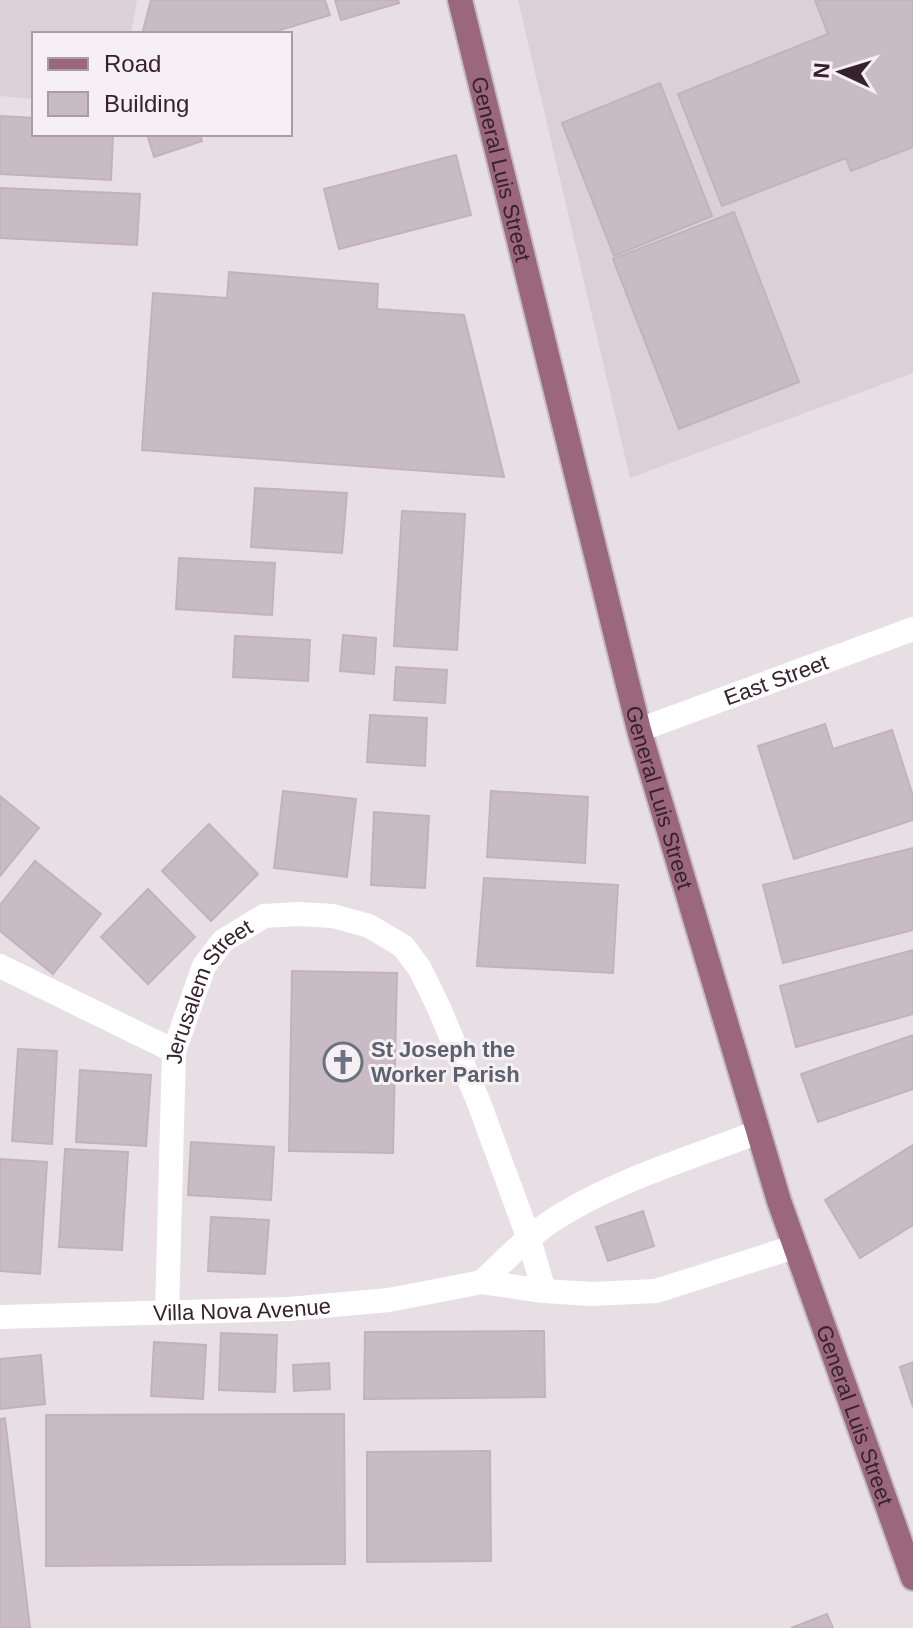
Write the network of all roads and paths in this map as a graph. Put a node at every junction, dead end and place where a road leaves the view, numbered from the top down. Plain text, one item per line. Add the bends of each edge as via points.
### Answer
1 (460, 0) edge
2 (913, 629) edge
3 (639, 730) junction
4 (0, 966) edge
5 (174, 1051) junction
6 (758, 1132) junction
7 (529, 1239) junction
8 (794, 1247) junction
9 (482, 1282) junction
10 (544, 1291) junction
11 (167, 1313) junction
12 (0, 1317) edge
13 (913, 1578) edge

1 - 3 main road, General Luis Street
2 - 3 street, East Street
3 - 6 main road, General Luis Street
4 - 5 street
5 - 7 street, Jerusalem Street via 204,966 223,941 264,916 333,916 369,926 403,946 420,969 479,1103
5 - 11 street, Jerusalem Street
6 - 7 street via 625,1184 557,1217
6 - 8 main road, General Luis Street
7 - 9 street
7 - 10 street, Jerusalem Street
8 - 10 street, Villa Nova Avenue via 656,1291
8 - 13 main road, General Luis Street
9 - 10 street, Villa Nova Avenue
9 - 11 street, Villa Nova Avenue via 389,1300
11 - 12 street, Villa Nova Avenue

